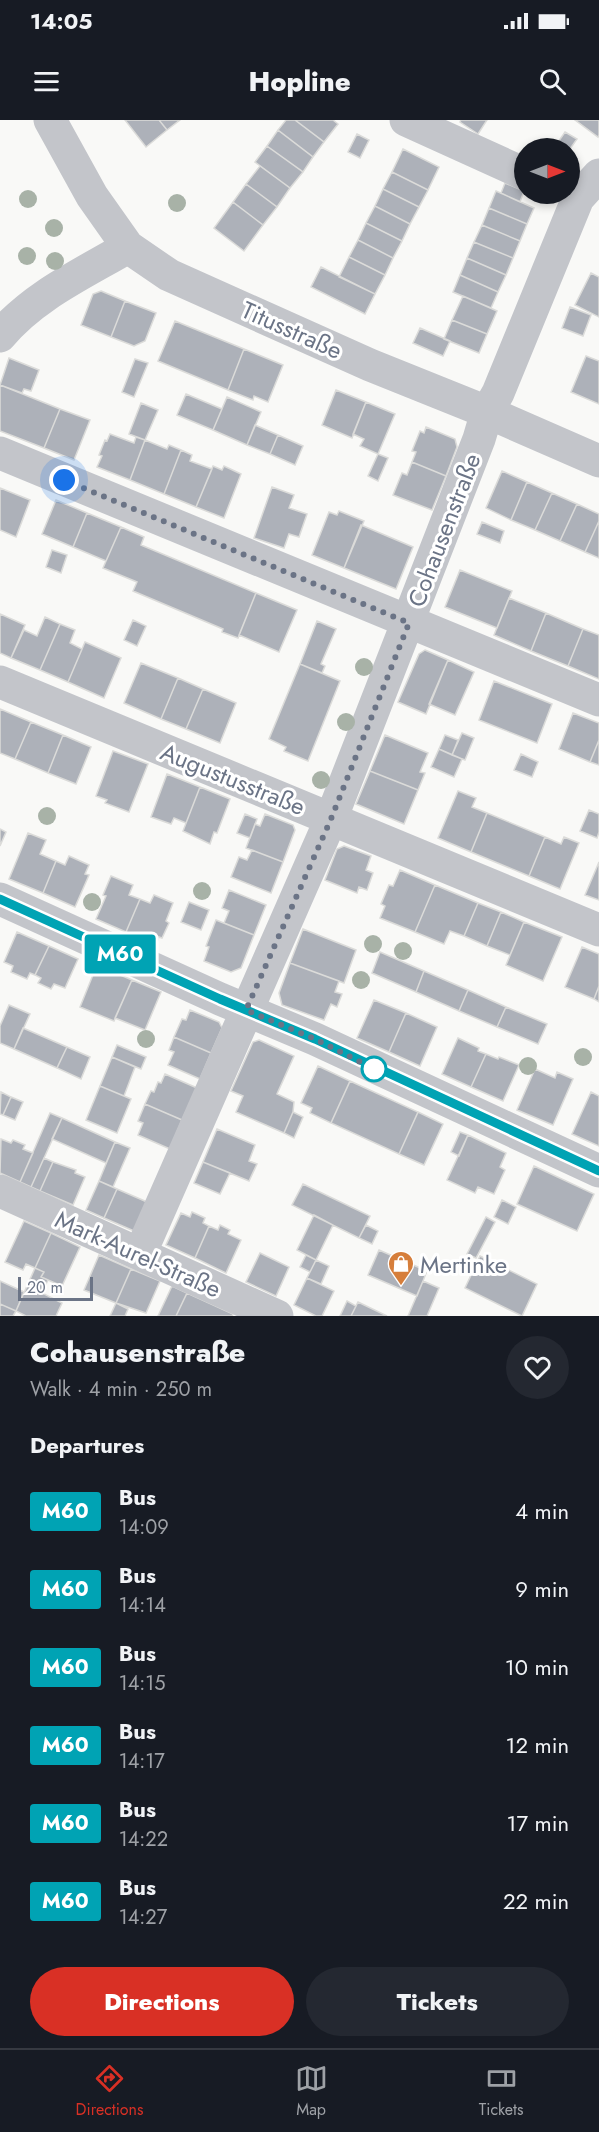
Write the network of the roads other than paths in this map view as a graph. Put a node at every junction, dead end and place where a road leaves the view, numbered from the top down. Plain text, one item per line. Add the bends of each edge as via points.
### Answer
1 (50, 120) edge
2 (406, 120) edge
3 (514, 169) edge
4 (582, 189) edge
5 (128, 247) junction
6 (0, 336) edge
7 (487, 412) junction
8 (0, 453) edge
9 (599, 461) edge
10 (409, 623) junction
11 (0, 682) edge
12 (599, 700) edge
13 (331, 819) junction
14 (0, 899) edge
15 (599, 930) edge
16 (246, 1010) junction
17 (599, 1171) edge
18 (0, 1191) edge
19 (140, 1254) junction
20 (260, 1313) edge

1 - 5 street, Titusstraße via 92,196
2 - 3 street
4 - 7 street, Cohausenstraße
5 - 6 street via 14,318
5 - 7 street, Titusstraße via 169,275 370,365
7 - 9 street, Titusstraße
7 - 10 street, Cohausenstraße
8 - 10 street
10 - 12 street
10 - 13 street, Cohausenstraße
11 - 13 street, Augustusstraße
13 - 15 street, Augustusstraße
13 - 16 street, Cohausenstraße
14 - 16 street
16 - 17 street
16 - 19 street, Cohausenstraße
18 - 19 street, Mark-Aurel-Straße
19 - 20 street, Mark-Aurel-Straße

